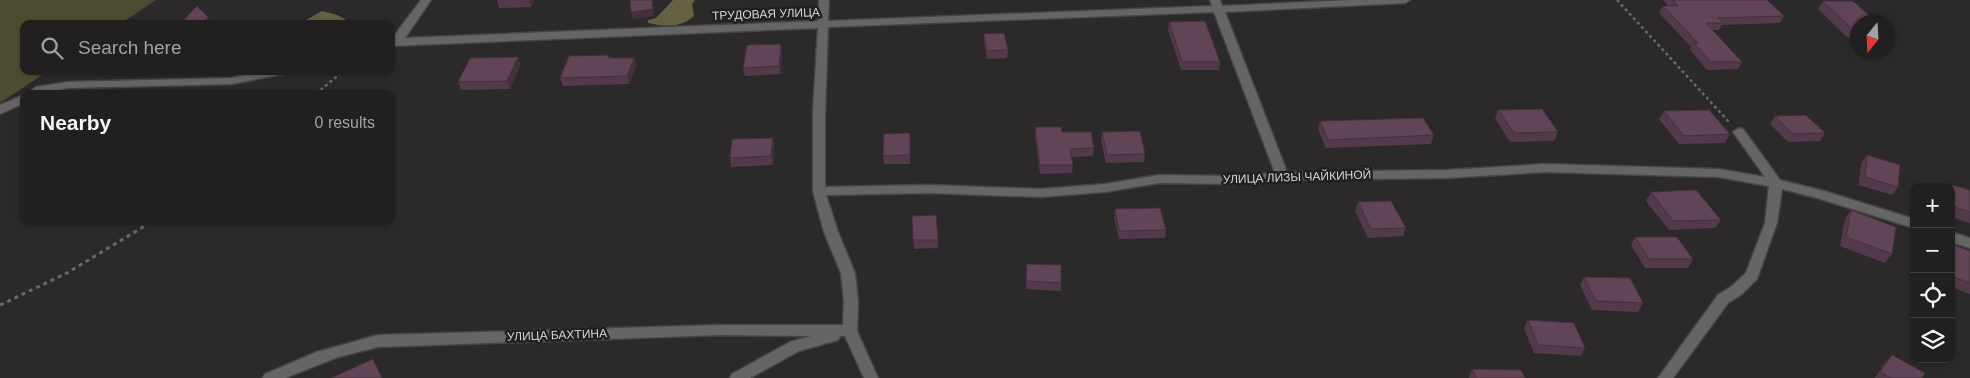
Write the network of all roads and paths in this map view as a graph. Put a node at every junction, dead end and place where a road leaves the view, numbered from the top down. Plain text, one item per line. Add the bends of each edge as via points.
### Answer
1 (426, 0) edge
2 (824, 0) edge
3 (1405, 0) edge
4 (1617, 0) edge
5 (1216, 5) edge
6 (824, 24) junction
7 (395, 42) edge
8 (395, 43) edge
9 (262, 75) edge
10 (338, 75) edge
11 (40, 90) edge
12 (321, 90) edge
13 (20, 100) edge
14 (0, 110) edge
15 (1739, 132) joint
16 (1282, 176) junction
17 (1776, 183) junction
18 (818, 191) junction
19 (1910, 223) edge
20 (146, 225) edge
21 (1955, 238) edge
22 (1970, 243) edge
23 (0, 305) edge
24 (850, 331) junction
25 (270, 378) edge
26 (737, 378) edge
27 (871, 378) edge
28 (1665, 378) edge

1 - 7 street
2 - 6 street
3 - 5 street, ТРУДОВАЯ УЛИЦА
4 - 15 path
5 - 6 street, ТРУДОВАЯ УЛИЦА
5 - 16 street
6 - 8 street, ТРУДОВАЯ УЛИЦА
6 - 18 street
9 - 11 street via 231,81 68,85
10 - 12 path
13 - 14 street
15 - 17 street
16 - 17 street, УЛИЦА ЛИЗЫ ЧАЙКИНОЙ via 1447,174 1546,168 1718,173
16 - 18 street, УЛИЦА ЛИЗЫ ЧАЙКИНОЙ via 1232,180 1159,179 1105,188 1041,193 930,189
17 - 19 street, УЛИЦА ЛИЗЫ ЧАЙКИНОЙ
17 - 28 street via 1771,223 1752,276 1723,299
18 - 24 street via 848,274
20 - 23 path via 67,273
21 - 22 street
24 - 25 street, УЛИЦА БАХТИНА via 720,330 378,341 308,360
24 - 26 street via 795,346
24 - 27 street

